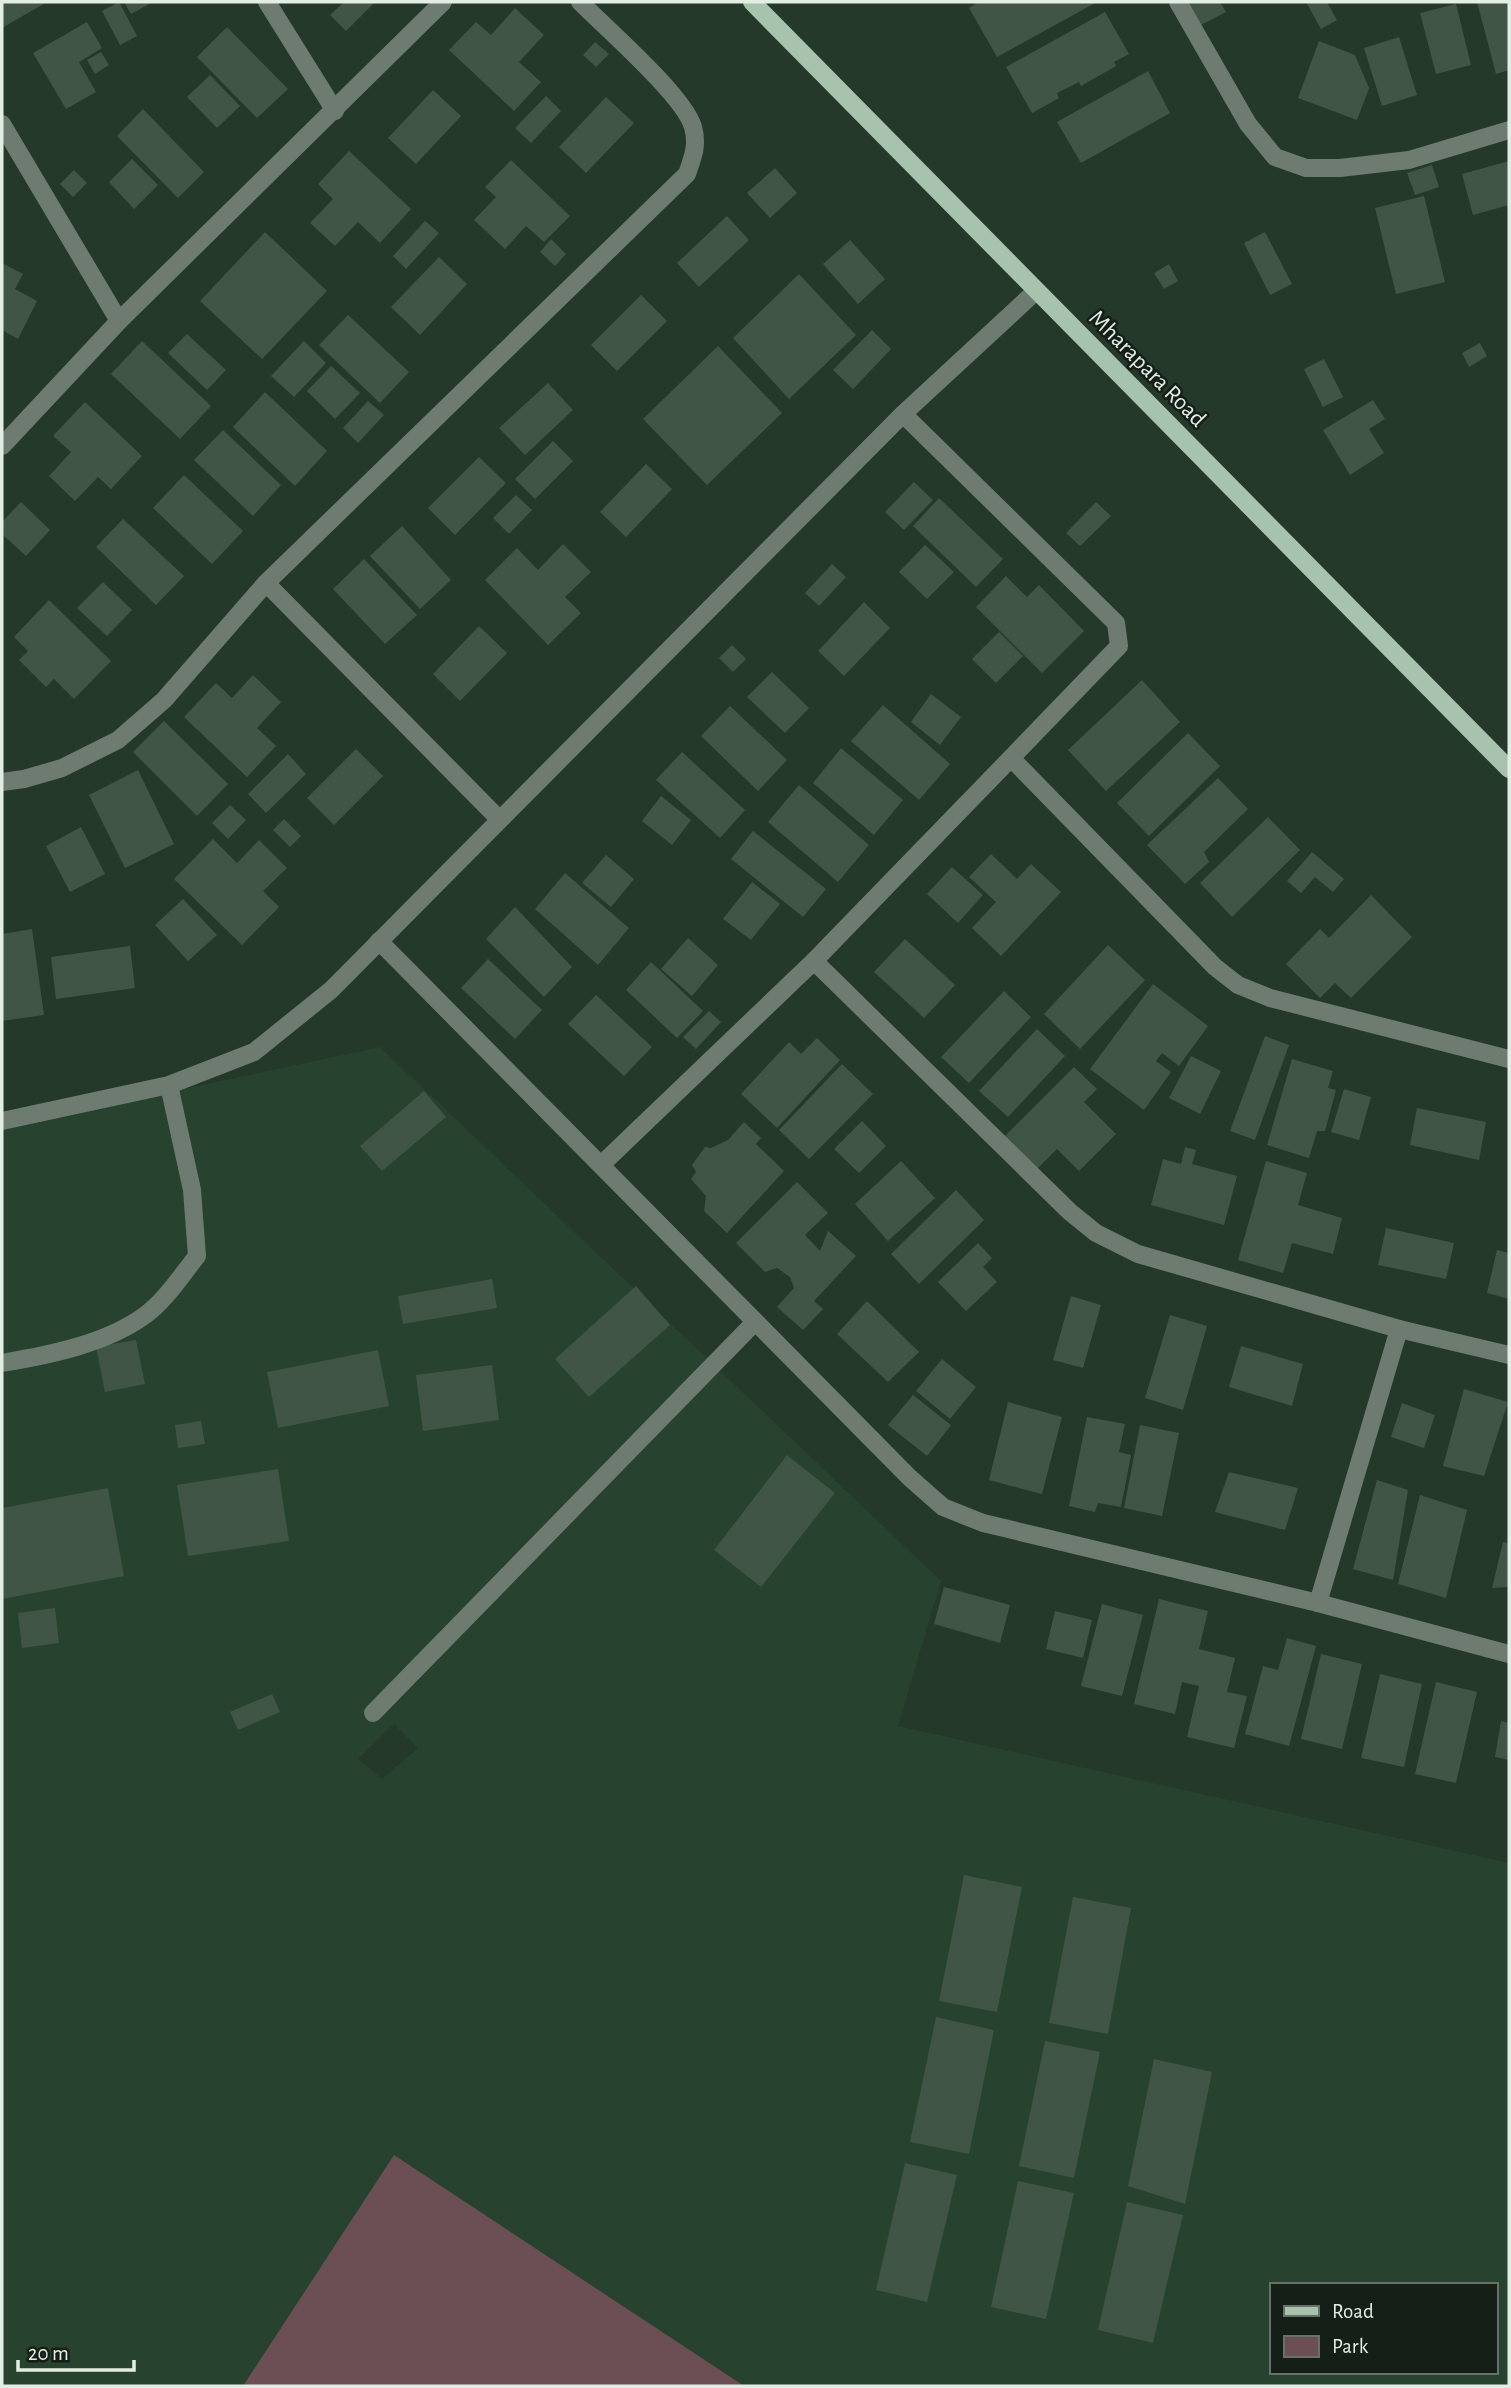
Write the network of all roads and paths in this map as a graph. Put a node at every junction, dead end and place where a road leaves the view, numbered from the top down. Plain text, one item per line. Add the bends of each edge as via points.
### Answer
1 (267, 2) edge
2 (443, 2) edge
3 (580, 2) edge
4 (752, 2) edge
5 (1178, 2) edge
6 (335, 111) junction
7 (2, 124) edge
8 (1509, 130) edge
9 (1036, 291) junction
10 (120, 321) junction
11 (904, 414) junction
12 (2, 446) edge
13 (266, 583) junction
14 (1011, 758) junction
15 (1509, 769) edge
16 (2, 782) edge
17 (499, 820) junction
18 (379, 941) junction
19 (814, 961) junction
20 (1509, 1059) edge
21 (169, 1085) junction
22 (2, 1121) edge
23 (601, 1166) junction
24 (755, 1322) junction
25 (1399, 1329) junction
26 (1509, 1355) edge
27 (2, 1363) edge
28 (1318, 1603) junction
29 (1509, 1654) edge
30 (373, 1713) dead end

1 - 6 street
2 - 6 street
3 - 13 street via 681,104 693,126 696,151 687,174
4 - 9 main road, Mharapara Road
5 - 8 street via 1248,124 1275,157 1306,168 1340,168 1409,160
6 - 10 street
7 - 10 street
9 - 11 street
9 - 15 main road, Mharapara Road
10 - 12 street
11 - 14 street via 1116,624 1119,646
11 - 17 street
13 - 16 street via 164,700 118,740 62,768
13 - 17 street
14 - 19 street
14 - 20 street via 1215,967 1238,985 1270,998
17 - 18 street
18 - 21 street via 331,990 254,1052
18 - 23 street
19 - 23 street
19 - 25 street via 1096,1233 1138,1254
21 - 22 street
21 - 27 street via 192,1190 197,1256 145,1315 107,1338
23 - 24 street
24 - 28 street via 943,1507 983,1523
24 - 30 street
25 - 26 street
25 - 28 street
28 - 29 street

